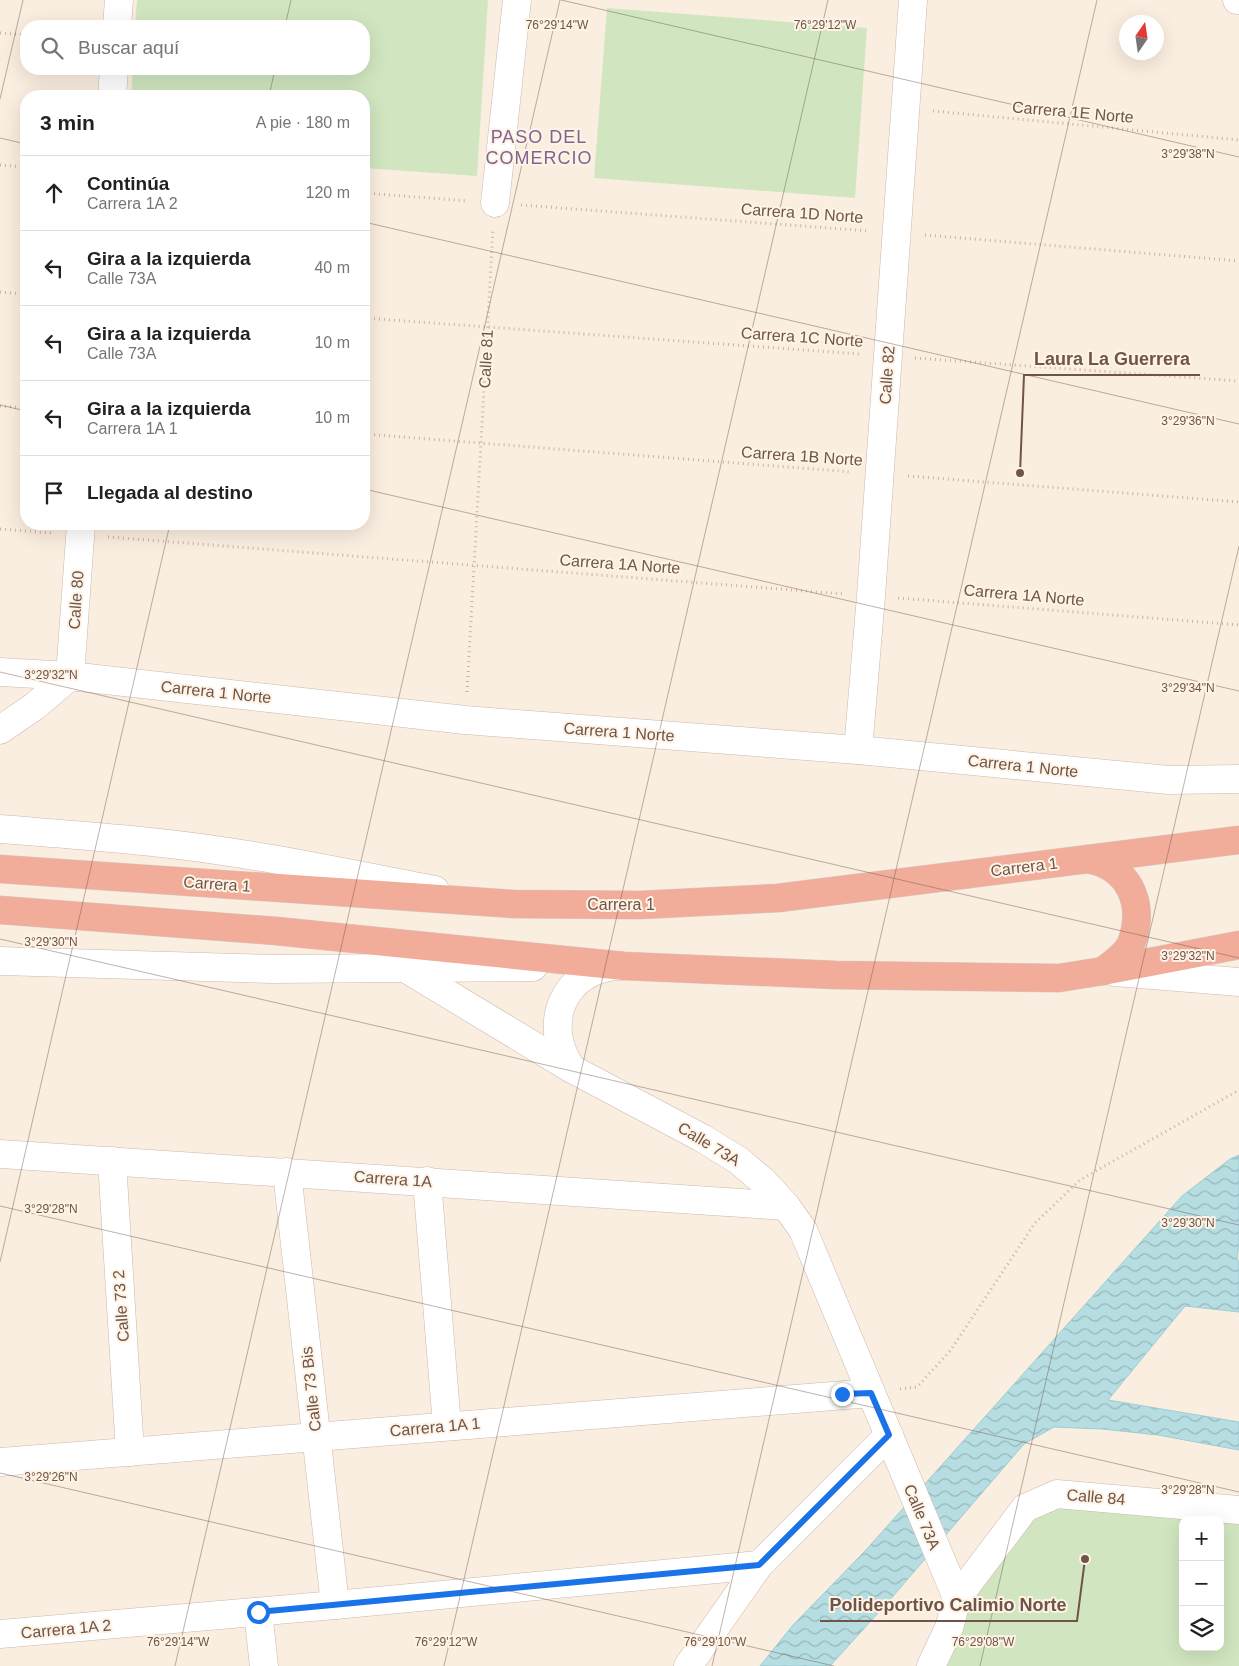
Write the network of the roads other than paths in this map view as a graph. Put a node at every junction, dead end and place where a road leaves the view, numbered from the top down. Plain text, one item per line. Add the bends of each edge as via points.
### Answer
1 (119, 0) edge
2 (517, 0) edge
3 (913, 0) edge
4 (117, 20) edge
5 (114, 75) edge
6 (112, 90) edge
7 (495, 203) road end
8 (81, 530) edge
9 (0, 672) edge
10 (70, 676) junction
11 (0, 730) edge
12 (858, 750) junction
13 (1239, 779) edge
14 (0, 829) edge
15 (1239, 840) edge
16 (1085, 859) junction
17 (0, 869) edge
18 (513, 904) junction
19 (0, 910) edge
20 (1239, 945) edge
21 (0, 961) edge
22 (624, 966) junction
23 (405, 968) junction
24 (1103, 972) junction
25 (1239, 982) edge
26 (572, 1069) junction
27 (0, 1154) edge
28 (112, 1161) junction
29 (287, 1172) junction
30 (427, 1181) junction
31 (786, 1206) junction
32 (871, 1393) junction
33 (447, 1426) junction
34 (889, 1435) junction
35 (317, 1437) junction
36 (130, 1452) junction
37 (0, 1462) edge
38 (1239, 1510) edge
39 (759, 1565) junction
40 (957, 1598) junction
41 (335, 1605) junction
42 (258, 1612) junction
43 (0, 1634) edge
44 (264, 1666) edge
45 (688, 1666) edge
46 (931, 1666) edge

1 - 4 street
2 - 7 street
3 - 12 street, Calle 82
5 - 6 street
8 - 10 street, Calle 80
9 - 10 street, Carrera 1 Norte
10 - 11 street
10 - 12 street, Carrera 1 Norte via 465,720
12 - 13 street, Carrera 1 Norte via 1169,780
14 - 18 street via 222,851
15 - 16 highway, Carrera 1
16 - 18 highway, Carrera 1 via 778,898 640,905
16 - 24 highway via 1098,861 1120,874 1128,883 1136,908 1132,942 1122,956
17 - 18 highway, Carrera 1
19 - 22 highway via 276,931
20 - 24 highway
21 - 23 street via 271,969
22 - 23 street
22 - 24 highway via 836,975 1059,978
22 - 26 street via 611,966 586,976 575,984 560,1006 559,1045
23 - 26 street, Calle 73A
24 - 25 street
26 - 31 street, Calle 73A via 738,1160
27 - 28 street, Carrera 1A
28 - 29 street, Carrera 1A
28 - 36 street, Calle 73 2
29 - 30 street, Carrera 1A
29 - 35 street, Calle 73 Bis
30 - 31 street, Carrera 1A
30 - 33 street
31 - 32 street, Calle 73A via 804,1230
32 - 33 street, Carrera 1A 1
32 - 34 street, Calle 73A
33 - 35 street, Carrera 1A 1
34 - 39 street
34 - 40 street, Calle 73A
35 - 36 street, Carrera 1A 1
35 - 41 street, Calle 73 Bis
36 - 37 street, Carrera 1A 1
38 - 40 street, Calle 84 via 1057,1494 1025,1508
39 - 41 street, Carrera 1A 2
39 - 45 street
40 - 46 street via 949,1628
41 - 42 street, Carrera 1A 2
42 - 43 street, Carrera 1A 2
42 - 44 street

